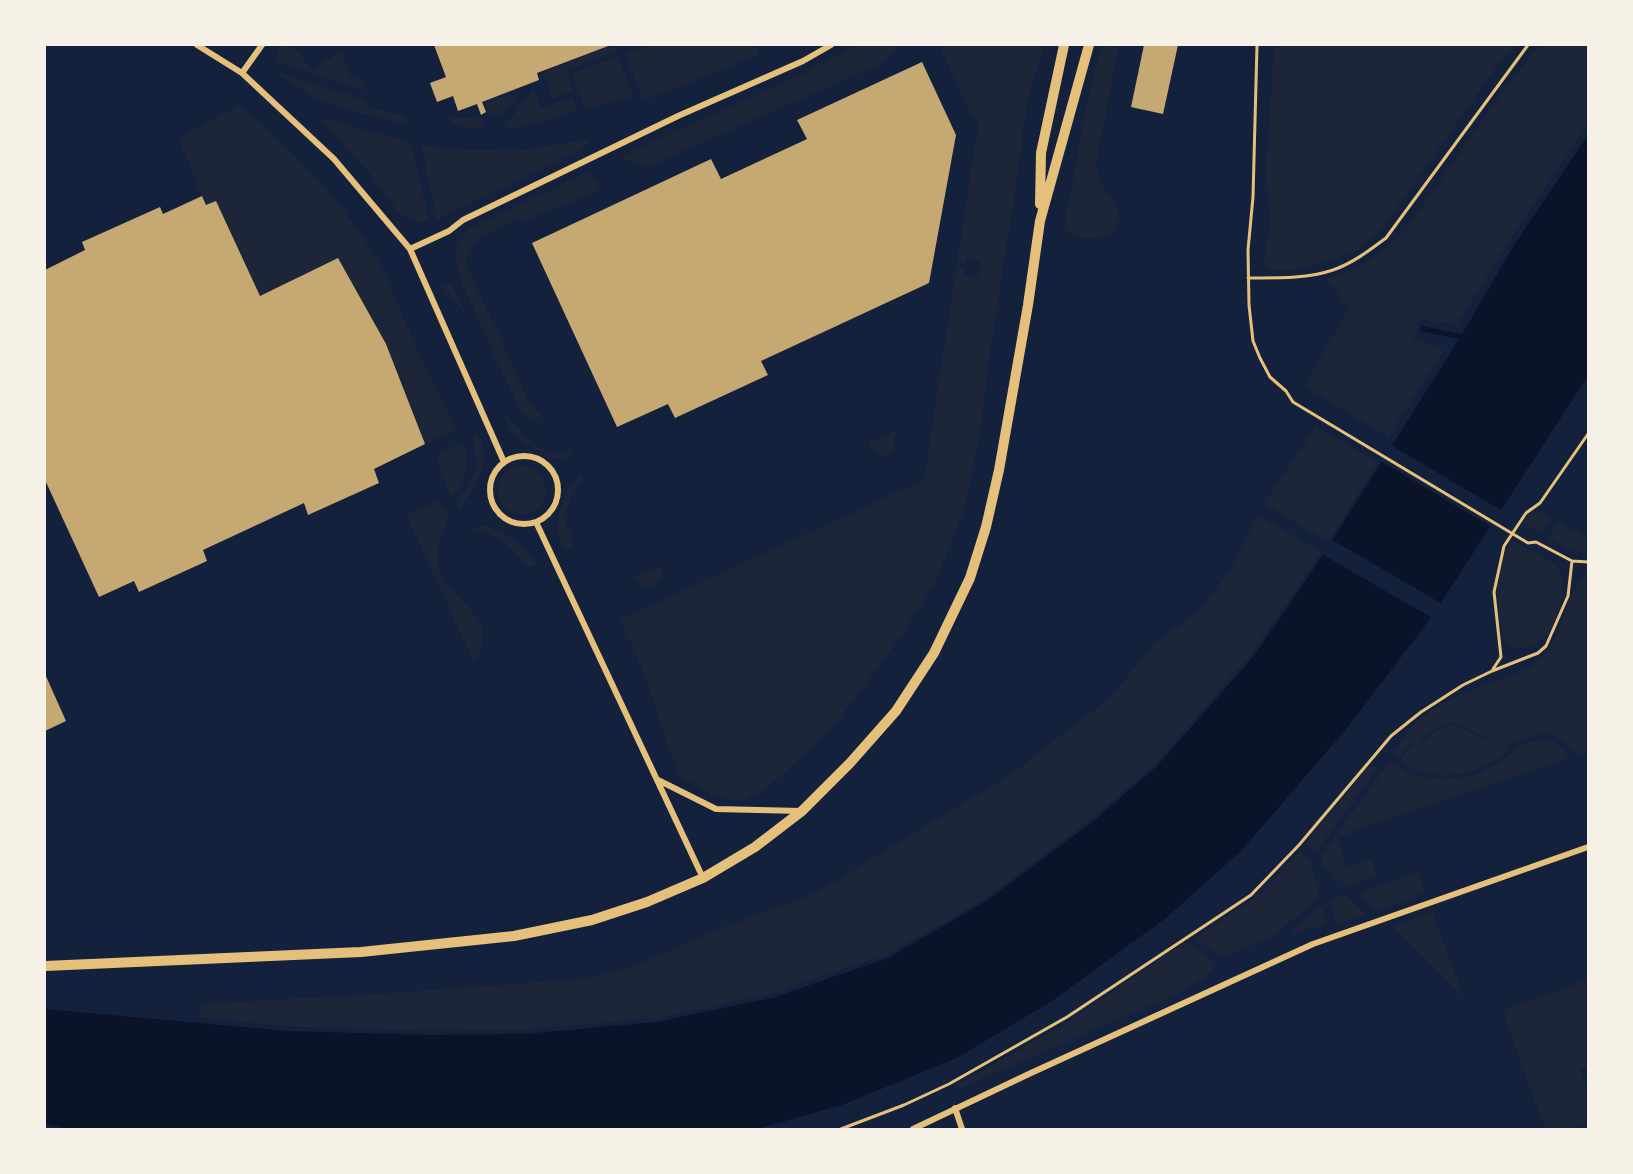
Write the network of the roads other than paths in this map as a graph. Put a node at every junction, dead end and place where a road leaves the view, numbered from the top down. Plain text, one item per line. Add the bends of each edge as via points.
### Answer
1 (197, 45) edge
2 (262, 45) edge
3 (831, 45) edge
4 (1064, 45) edge
5 (1089, 45) edge
6 (242, 73) junction
7 (1040, 221) junction
8 (410, 249) junction
9 (504, 462) junction
10 (536, 522) junction
11 (658, 780) junction
12 (802, 811) junction
13 (1588, 847) edge
14 (703, 878) junction
15 (45, 966) edge
16 (955, 1108) junction
17 (912, 1129) edge
18 (962, 1129) edge

1 - 6 street
2 - 6 street
3 - 8 street via 585,159
4 - 7 main road via 1041,153
5 - 7 main road
6 - 8 street via 334,159
7 - 12 main road via 999,470 987,527 970,578 934,653 896,711
8 - 9 street
9 - 10 street via 491,480 492,503 497,512 515,523
9 - 10 street via 524,456 551,469 558,488 556,499
10 - 11 street
11 - 12 street via 716,809
11 - 14 street
12 - 14 main road via 755,848
13 - 16 street via 1313,944
14 - 15 main road via 592,920 514,936 361,952
16 - 17 street
16 - 18 street

